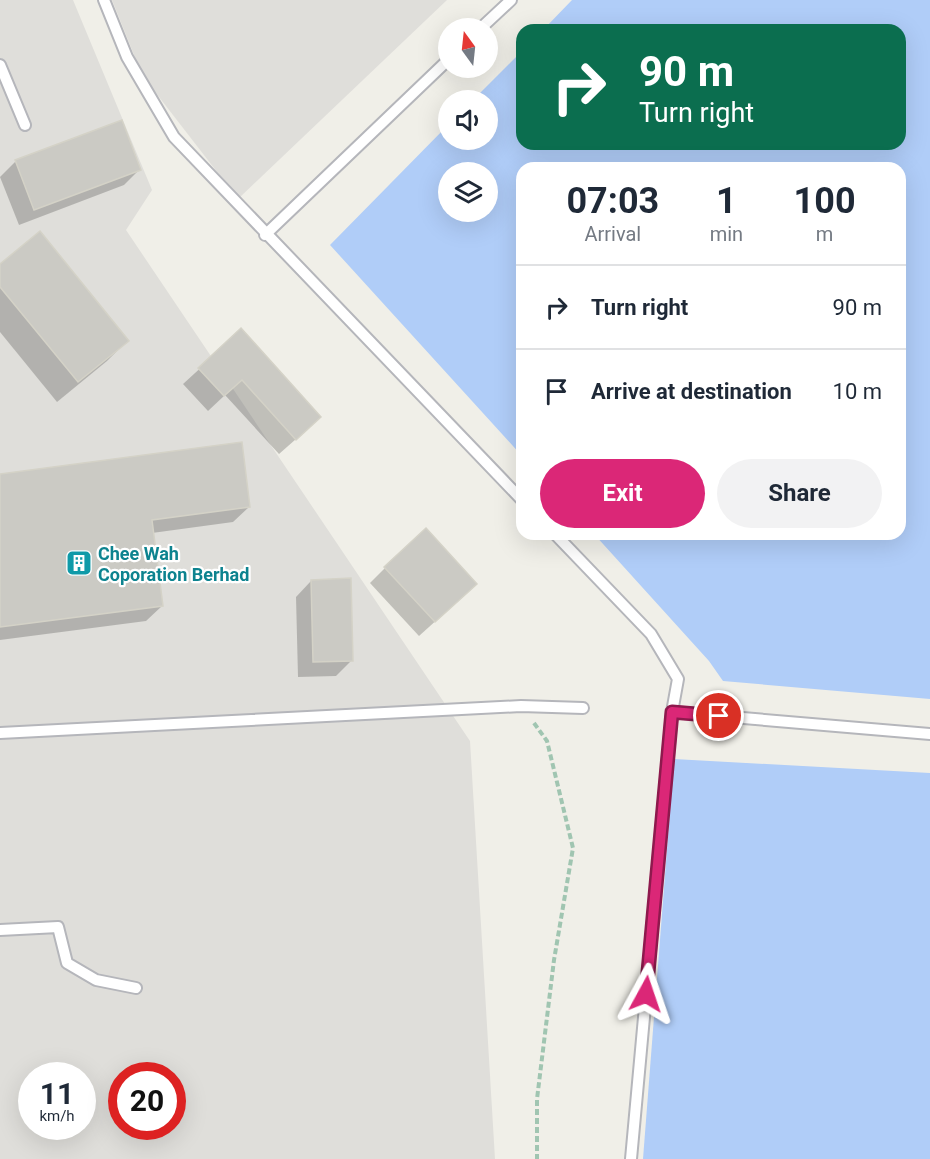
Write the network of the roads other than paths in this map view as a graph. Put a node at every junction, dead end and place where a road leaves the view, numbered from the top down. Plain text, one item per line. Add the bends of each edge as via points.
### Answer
1 (104, 0) edge
2 (511, 0) edge
3 (492, 18) edge
4 (0, 65) edge
5 (438, 70) edge
6 (26, 125) dead end
7 (265, 235) junction
8 (516, 494) edge
9 (561, 540) edge
10 (583, 708) dead end
11 (672, 712) junction
12 (0, 733) edge
13 (930, 734) edge
14 (0, 930) edge
15 (136, 988) dead end
16 (631, 1159) edge

1 - 7 lane via 127,57 174,137
2 - 3 lane
4 - 6 lane
5 - 7 lane
7 - 8 lane
9 - 11 lane via 651,634 678,679
10 - 12 lane via 521,706
11 - 13 lane
11 - 16 lane
14 - 15 lane via 58,927 67,963 96,980

